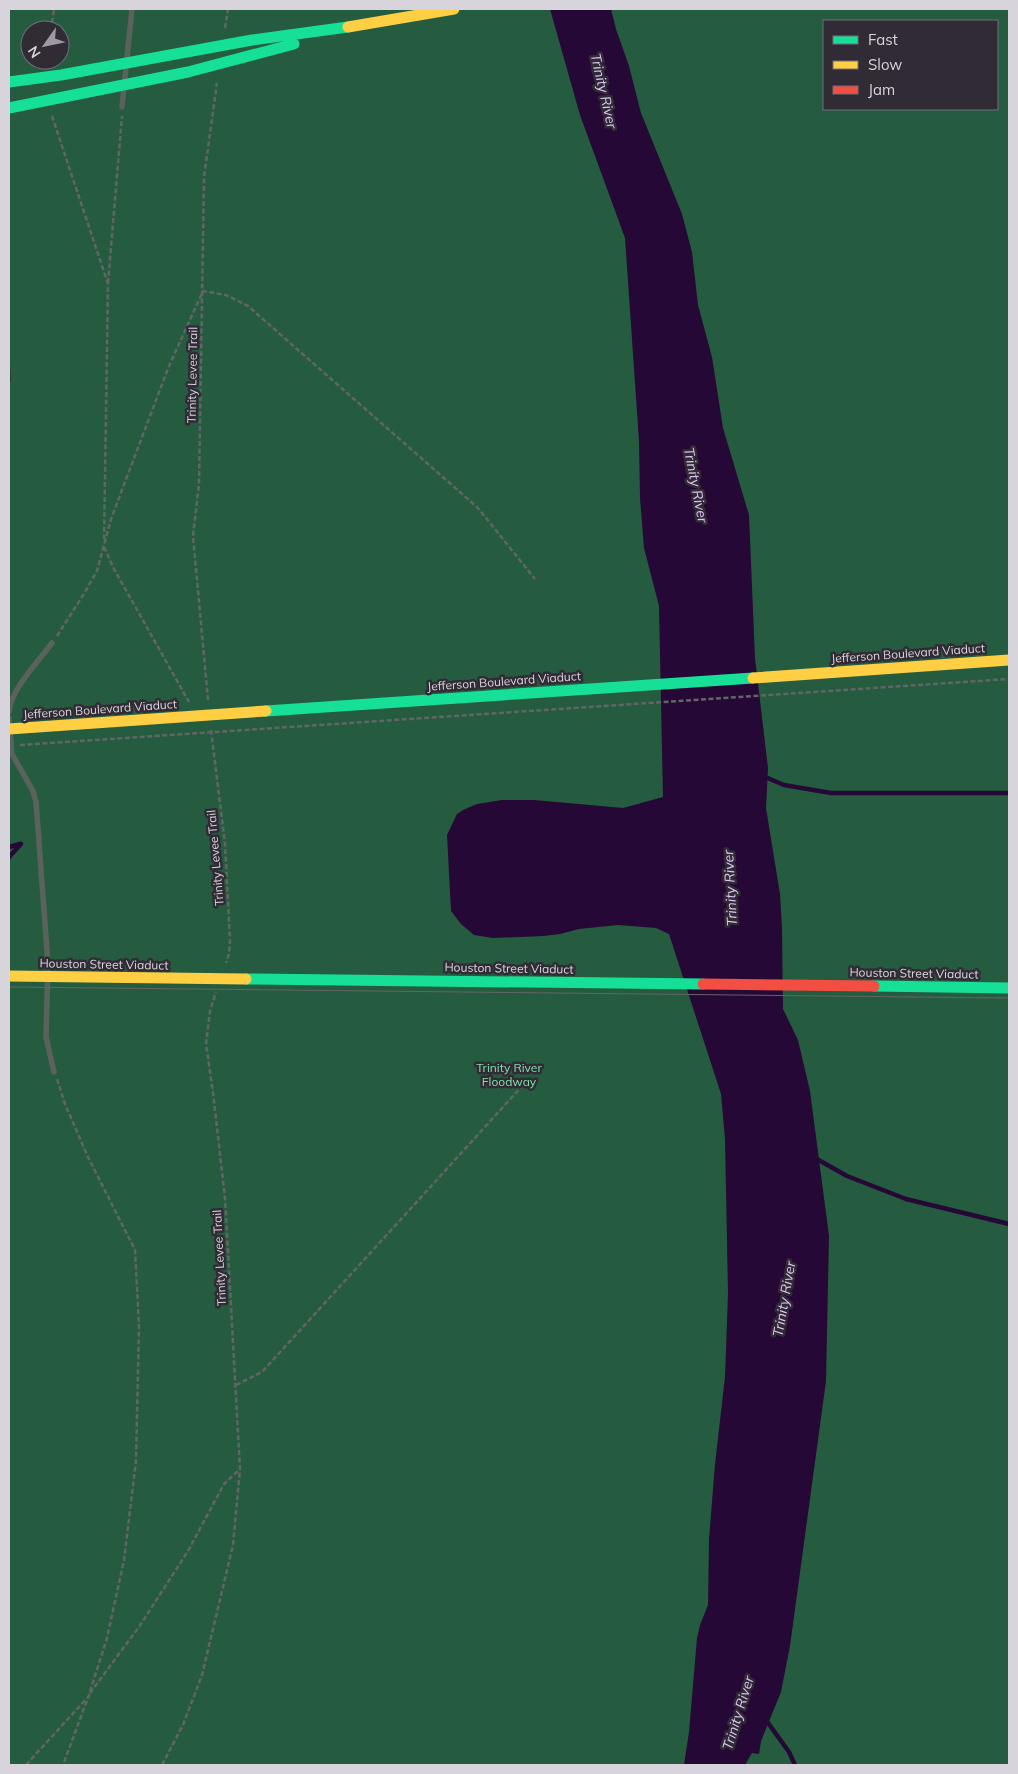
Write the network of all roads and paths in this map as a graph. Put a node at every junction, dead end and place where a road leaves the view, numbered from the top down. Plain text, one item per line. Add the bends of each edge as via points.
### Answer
1 (132, 9) edge
2 (228, 9) edge
3 (454, 9) edge
4 (225, 28) dead end
5 (342, 28) junction
6 (218, 78) dead end
7 (9, 82) edge
8 (122, 107) joint
9 (9, 108) edge
10 (51, 112) dead end
11 (108, 284) junction
12 (203, 291) junction
13 (104, 548) junction
14 (535, 580) dead end
15 (52, 643) joint
16 (1007, 660) edge
17 (1009, 679) edge
18 (9, 703) edge
19 (208, 705) dead end
20 (193, 708) dead end
21 (9, 712) edge
22 (9, 718) edge
23 (210, 724) dead end
24 (202, 725) dead end
25 (9, 729) edge
26 (212, 743) junction
27 (19, 745) dead end
28 (224, 970) dead end
29 (9, 976) edge
30 (218, 987) dead end
31 (1009, 988) edge
32 (54, 1072) joint
33 (524, 1084) dead end
34 (236, 1385) junction
35 (240, 1469) junction
36 (89, 1695) junction
37 (26, 1765) edge
38 (63, 1765) edge
39 (162, 1765) edge

1 - 8 lane
2 - 4 path
3 - 5 main road
5 - 7 main road via 252,40
5 - 9 main road via 253,57
6 - 12 path, Trinity Levee Trail via 204,176
8 - 11 path
10 - 11 path
11 - 13 path
12 - 13 path via 169,366 111,519
12 - 14 path via 226,295 248,306 478,508
12 - 19 path, Trinity Levee Trail via 199,484 193,536
13 - 15 path via 97,571
13 - 20 path
15 - 18 lane
16 - 25 main road, Jefferson Boulevard Viaduct
17 - 27 path
18 - 21 lane
22 - 32 lane via 12,754 36,802 48,964 46,1037
23 - 26 path, Trinity Levee Trail
24 - 26 path, Trinity Levee Trail
26 - 28 path, Trinity Levee Trail via 225,844 230,941
29 - 31 main road, Houston Street Viaduct
30 - 34 path, Trinity Levee Trail via 210,1011 206,1044 225,1198
32 - 36 path via 87,1156 135,1250 136,1260 139,1363 131,1508 116,1600
33 - 34 path via 262,1372
34 - 35 path, Trinity Levee Trail
35 - 36 path via 224,1484 188,1552 139,1628
35 - 39 path, Trinity Levee Trail via 233,1545 202,1675 183,1724
36 - 37 path
36 - 38 path

